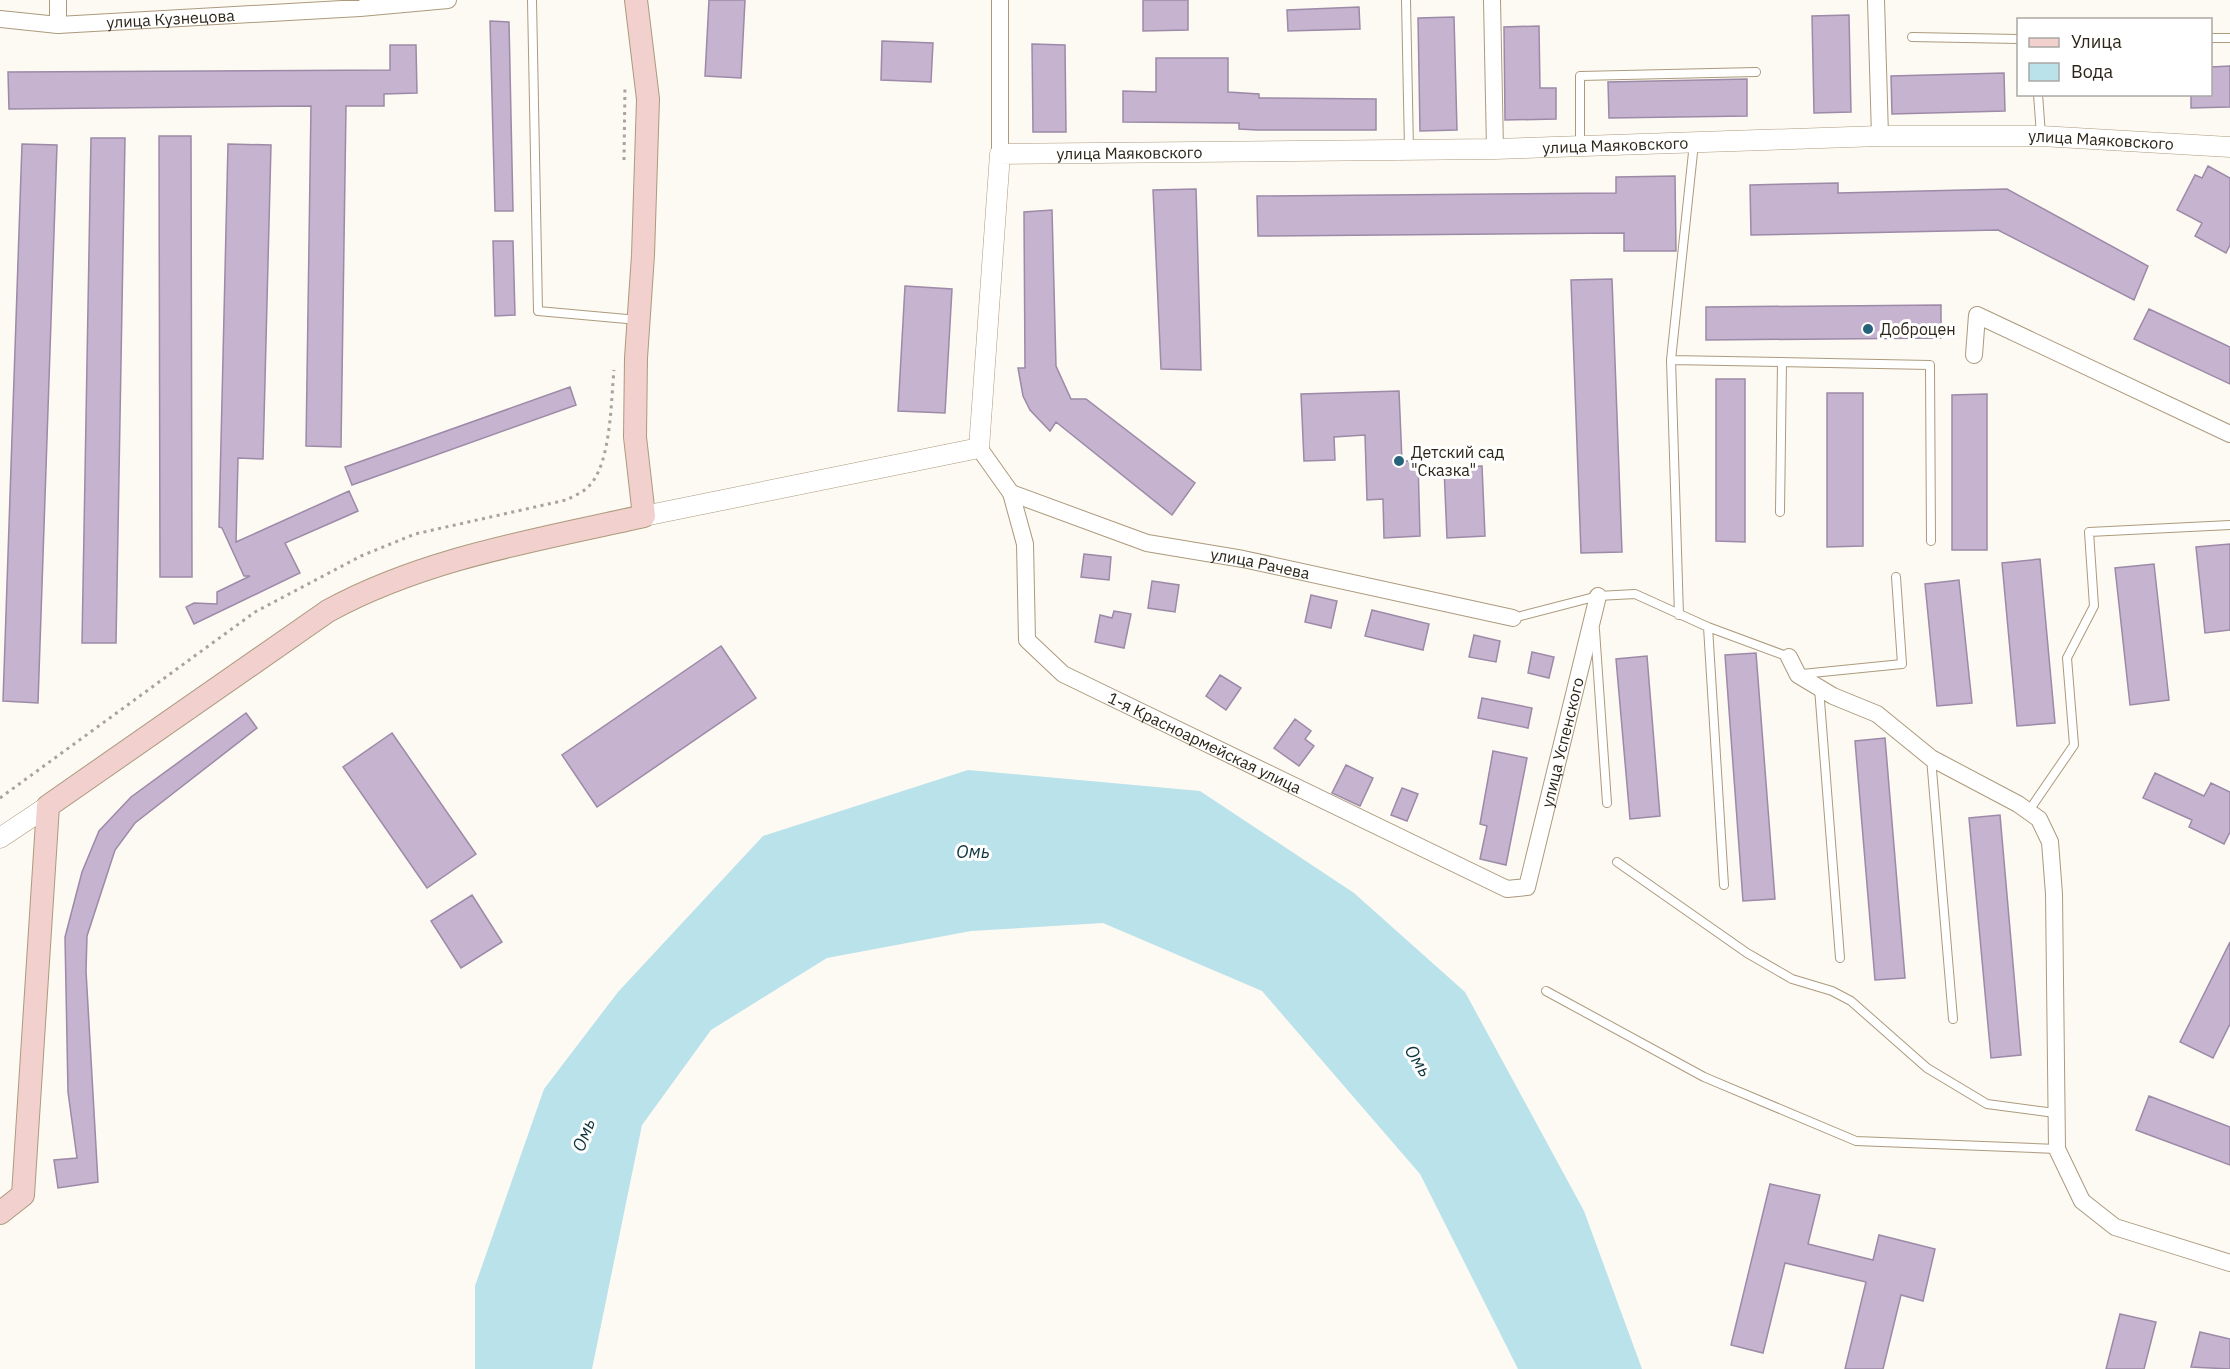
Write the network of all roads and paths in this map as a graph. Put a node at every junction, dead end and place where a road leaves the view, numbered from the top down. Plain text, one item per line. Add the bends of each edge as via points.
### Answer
1 (58, 0) edge
2 (448, 0) edge
3 (532, 0) edge
4 (636, 0) edge
5 (1000, 0) edge
6 (1406, 0) edge
7 (1492, 0) edge
8 (1876, 0) edge
9 (0, 19) edge
10 (58, 25) junction
11 (1912, 37) dead end
12 (2212, 38) edge
13 (2230, 38) edge
14 (2017, 39) edge
15 (1756, 72) dead end
16 (624, 79) dead end
17 (2038, 96) edge
18 (2041, 135) junction
19 (1880, 136) junction
20 (1694, 142) junction
21 (1580, 146) junction
22 (2230, 147) edge
23 (1495, 149) junction
24 (1409, 150) junction
25 (1000, 154) junction
26 (624, 172) dead end
27 (639, 321) junction
28 (1974, 355) dead end
29 (1671, 360) junction
30 (1782, 362) junction
31 (615, 364) dead end
32 (2230, 434) edge
33 (979, 448) junction
34 (1011, 493) junction
35 (1780, 512) dead end
36 (644, 516) junction
37 (2230, 525) edge
38 (1931, 541) dead end
39 (1896, 577) dead end
40 (1596, 604) junction
41 (1679, 615) junction
42 (1513, 618) joint
43 (1708, 627) junction
44 (1789, 657) joint
45 (1798, 675) junction
46 (1819, 688) junction
47 (1931, 758) junction
48 (0, 798) edge
49 (1607, 803) dead end
50 (48, 806) junction
51 (2028, 812) junction
52 (0, 838) edge
53 (1617, 862) dead end
54 (1724, 885) dead end
55 (1527, 887) joint
56 (1840, 958) dead end
57 (1546, 991) dead end
58 (1953, 1019) dead end
59 (2055, 1113) junction
60 (2057, 1149) junction
61 (0, 1213) edge
62 (2230, 1263) edge

1 - 10 street
2 - 10 street, улица Кузнецова
3 - 27 lane via 538,311
4 - 27 main road via 648,99
5 - 25 street
6 - 24 lane
7 - 23 street
8 - 19 street
9 - 10 street, улица Кузнецова
11 - 14 lane
12 - 13 lane
15 - 21 lane via 1580,76
16 - 26 path
17 - 18 lane
18 - 19 street, улица Маяковского
18 - 22 street, улица Маяковского
19 - 20 street, улица Маяковского
20 - 21 street, улица Маяковского
20 - 29 lane
21 - 23 street, улица Маяковского
23 - 24 street, улица Маяковского
24 - 25 street, улица Маяковского
25 - 33 street
27 - 36 main road via 635,437
28 - 32 street via 1977,315
29 - 30 lane
29 - 41 lane
30 - 35 lane
30 - 38 lane via 1930,365
31 - 48 path via 606,444 598,473 582,492 566,500 415,534 255,612
33 - 34 street
33 - 36 street
34 - 42 street, улица Рачева via 1147,543 1243,559
34 - 55 street, 1-я Красноармейская улица via 1025,544 1027,640 1064,674 1507,889
36 - 50 main road via 477,555 362,592 328,611
37 - 51 lane via 2089,532 2094,606 2067,658 2074,745
39 - 45 lane via 1902,664
40 - 41 lane via 1635,594
40 - 42 lane
40 - 49 lane
40 - 55 street, улица Успенского
41 - 43 lane
43 - 44 lane
43 - 54 lane
44 - 45 street
45 - 46 street
46 - 47 street via 1877,714
46 - 56 lane
47 - 51 street
47 - 58 lane
50 - 52 street
50 - 61 main road via 23,1195
51 - 59 street via 2039,819 2050,842 2054,894
53 - 59 lane via 1747,953 1792,979 1851,1001 1928,1068 1987,1104
57 - 60 lane via 1704,1077 1856,1142
59 - 60 street
60 - 62 street via 2082,1201 2115,1227

